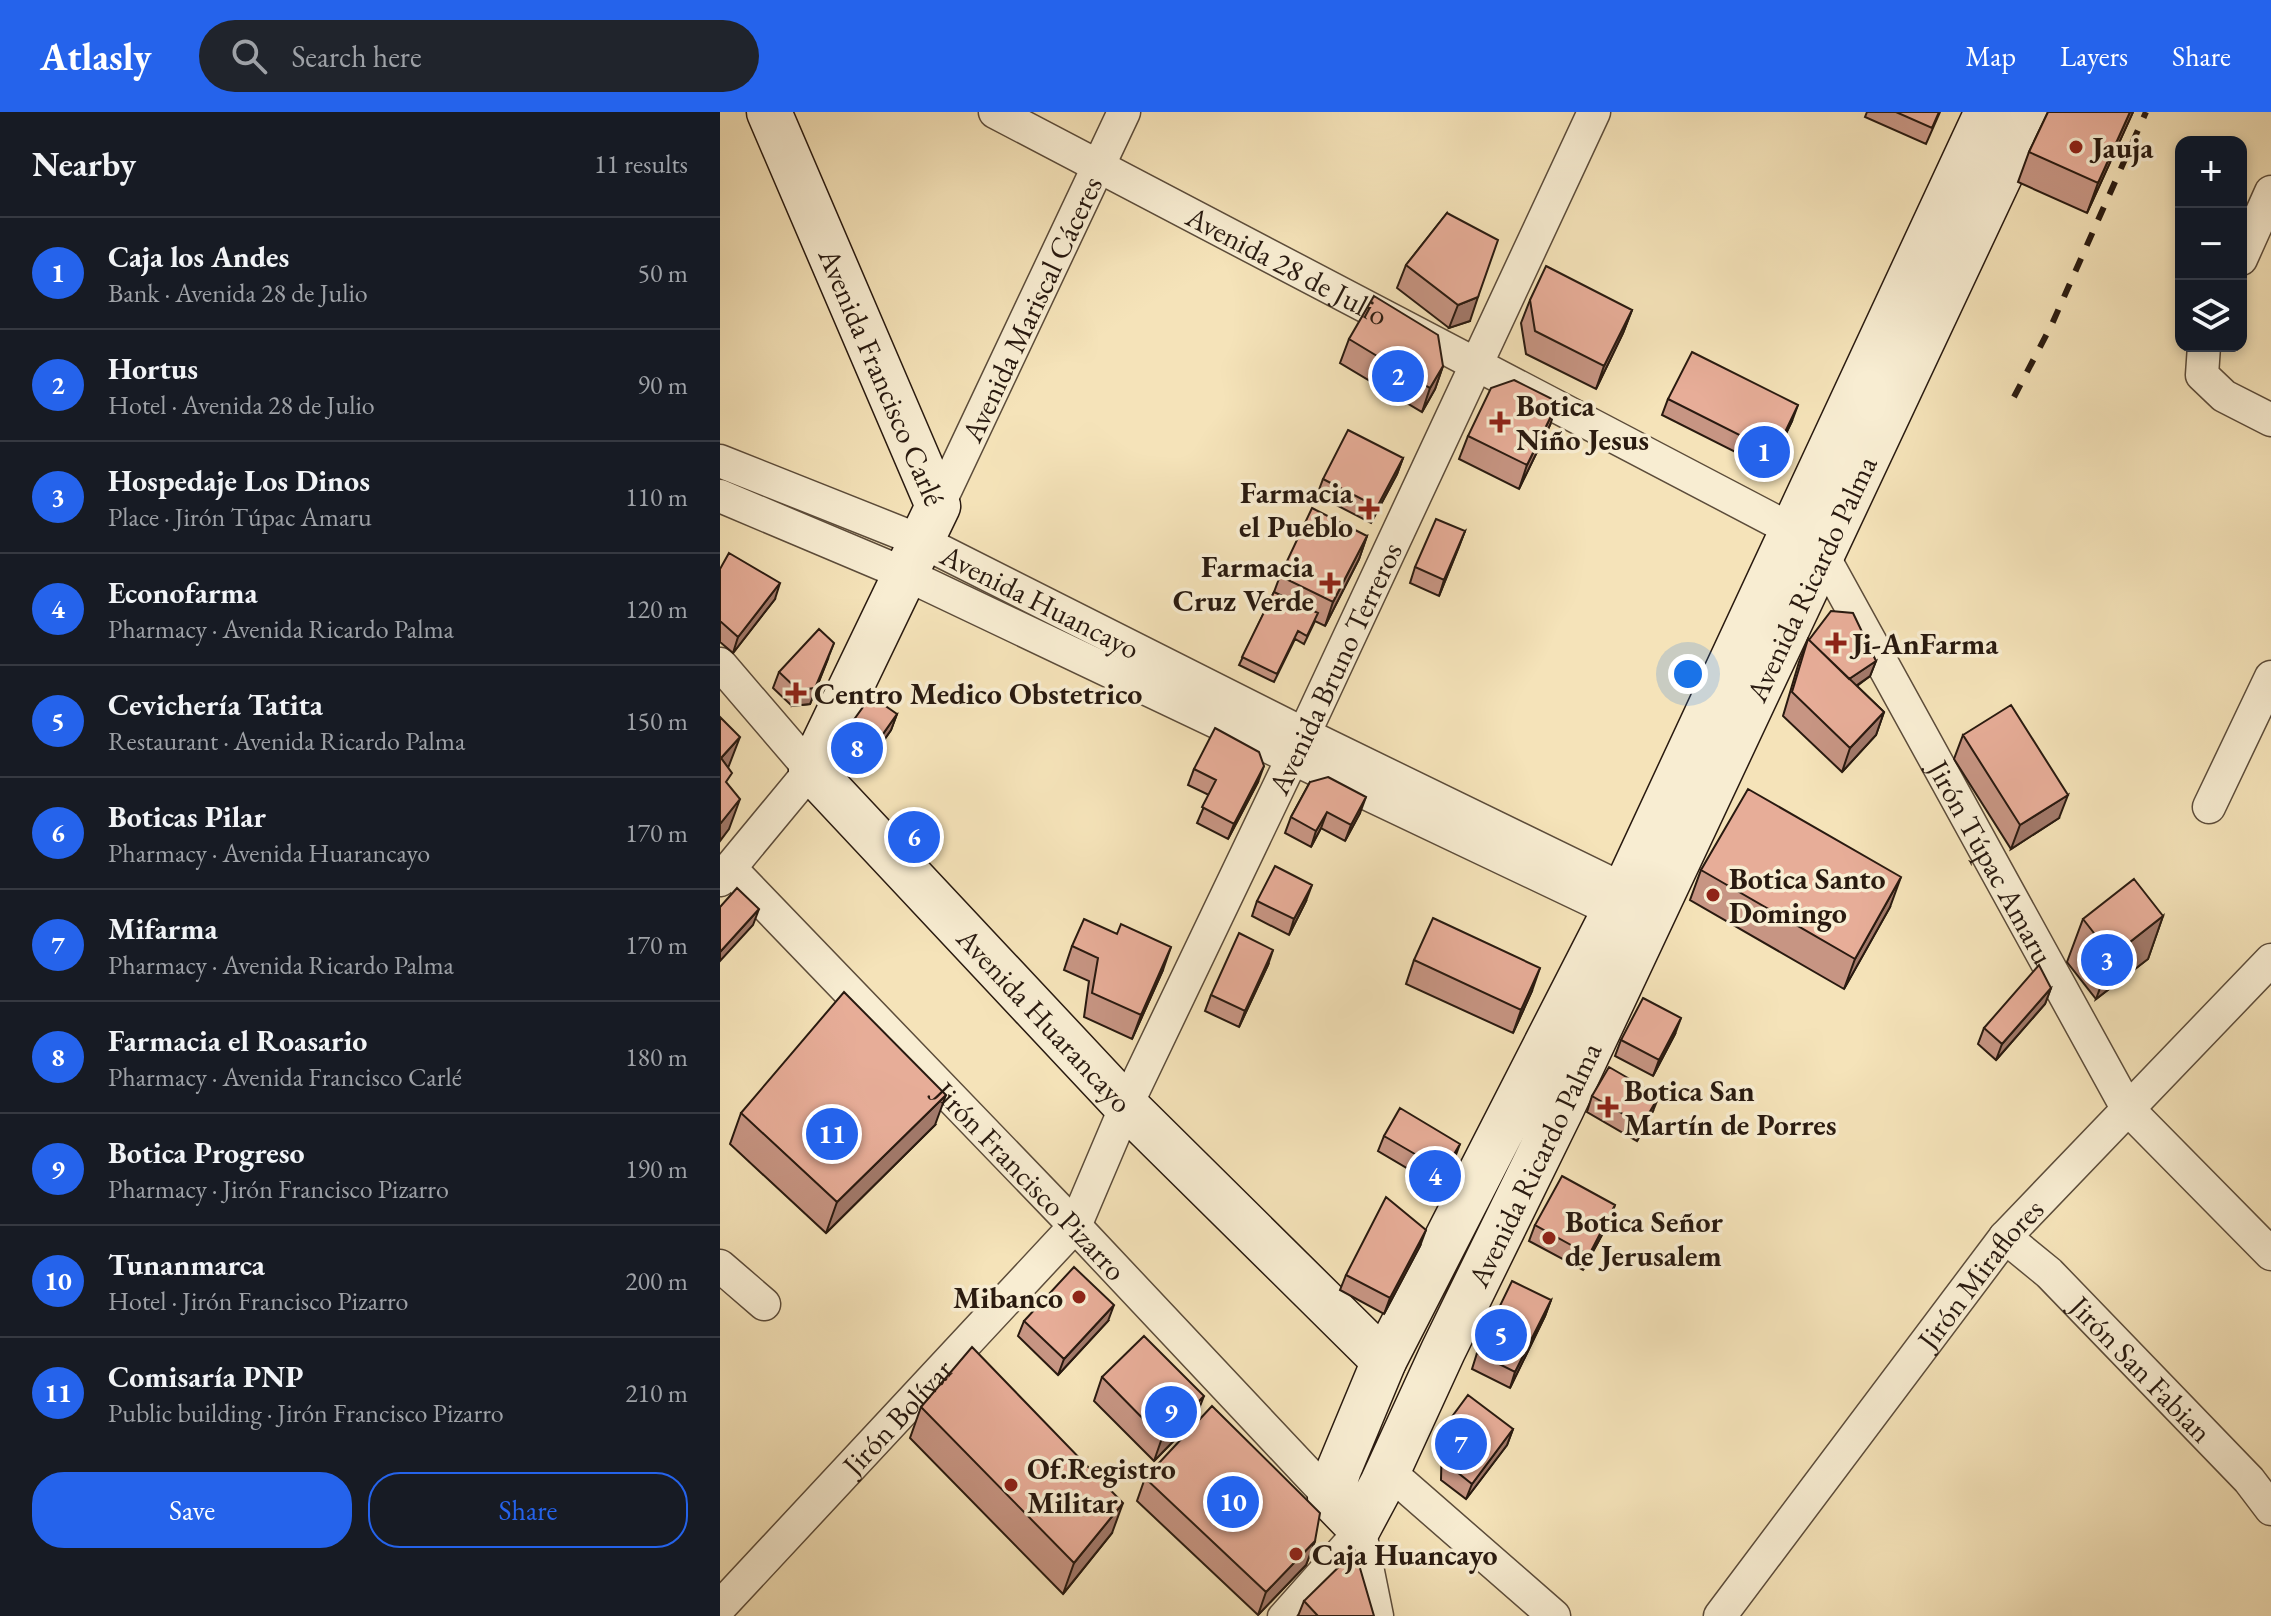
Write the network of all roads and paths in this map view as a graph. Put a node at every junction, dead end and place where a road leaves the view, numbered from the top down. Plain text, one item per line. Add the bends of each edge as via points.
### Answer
1 (769, 112) edge
2 (995, 112) edge
3 (1124, 112) edge
4 (1594, 112) edge
5 (1987, 112) edge
6 (2030, 112) edge
7 (1100, 166) junction
8 (2271, 192) edge
9 (2247, 246) edge
10 (2204, 352) edge
11 (1477, 365) junction
12 (2271, 420) edge
13 (720, 461) edge
14 (720, 496) edge
15 (921, 540) junction
16 (1808, 543) junction
17 (720, 664) edge
18 (2271, 677) edge
19 (1298, 747) junction
20 (811, 770) junction
21 (2209, 807) dead end
22 (725, 874) edge
23 (1636, 908) junction
24 (2271, 960) edge
25 (1126, 1106) junction
26 (2127, 1108) junction
27 (1075, 1226) junction
28 (2005, 1237) junction
29 (2271, 1254) edge
30 (720, 1266) edge
31 (764, 1304) dead end
32 (1384, 1361) junction
33 (1388, 1471) junction
34 (2271, 1509) edge
35 (1344, 1512) junction
36 (720, 1607) edge
37 (1280, 1616) edge
38 (1377, 1616) edge
39 (1554, 1616) edge
40 (1720, 1616) edge

1 - 15 main road, Avenida Francisco Carlé
2 - 7 street, Avenida 28 de Julio
3 - 7 street, Avenida Mariscal Cáceres
4 - 11 street, Avenida Bruno Terreros
5 - 16 main road, Avenida Ricardo Palma
6 - 16 main road, Avenida Ricardo Palma
7 - 11 street, Avenida 28 de Julio
7 - 15 street, Avenida Mariscal Cáceres
8 - 9 street
10 - 12 street via 2202,375 2224,396
11 - 16 street, Avenida 28 de Julio
11 - 19 street, Avenida Bruno Terreros
13 - 15 street, Avenida Huancayo
14 - 15 street, Avenida Huancayo
15 - 19 street, Avenida Huancayo
15 - 20 main road
16 - 23 main road, Avenida Ricardo Palma
16 - 26 street, Jirón Túpac Amaru
17 - 20 street, Avenida Huarancayo
18 - 21 street
19 - 23 street, Avenida Huancayo
19 - 25 street, Avenida Bruno Terreros
20 - 22 street
20 - 25 main road, Avenida Huarancayo
22 - 27 street, Jirón Francisco Pizarro
23 - 32 main road, Avenida Ricardo Palma
23 - 33 main road, Avenida Ricardo Palma
24 - 26 street, Jirón Miraflores
25 - 27 street, Avenida Bruno Terreros
25 - 32 main road, Avenida Huarancayo
26 - 28 street, Jirón Miraflores
26 - 29 street, Jirón Túpac Amaru
27 - 35 street, Jirón Francisco Pizarro
27 - 36 street, Jirón Bolívar
28 - 34 street, Jirón San Fabian via 2049,1273
28 - 40 street, Jirón Miraflores
30 - 31 street
32 - 35 main road, Avenida Ricardo Palma via 1339,1469
33 - 35 main road, Avenida Ricardo Palma
33 - 39 street
35 - 37 street
35 - 38 street

